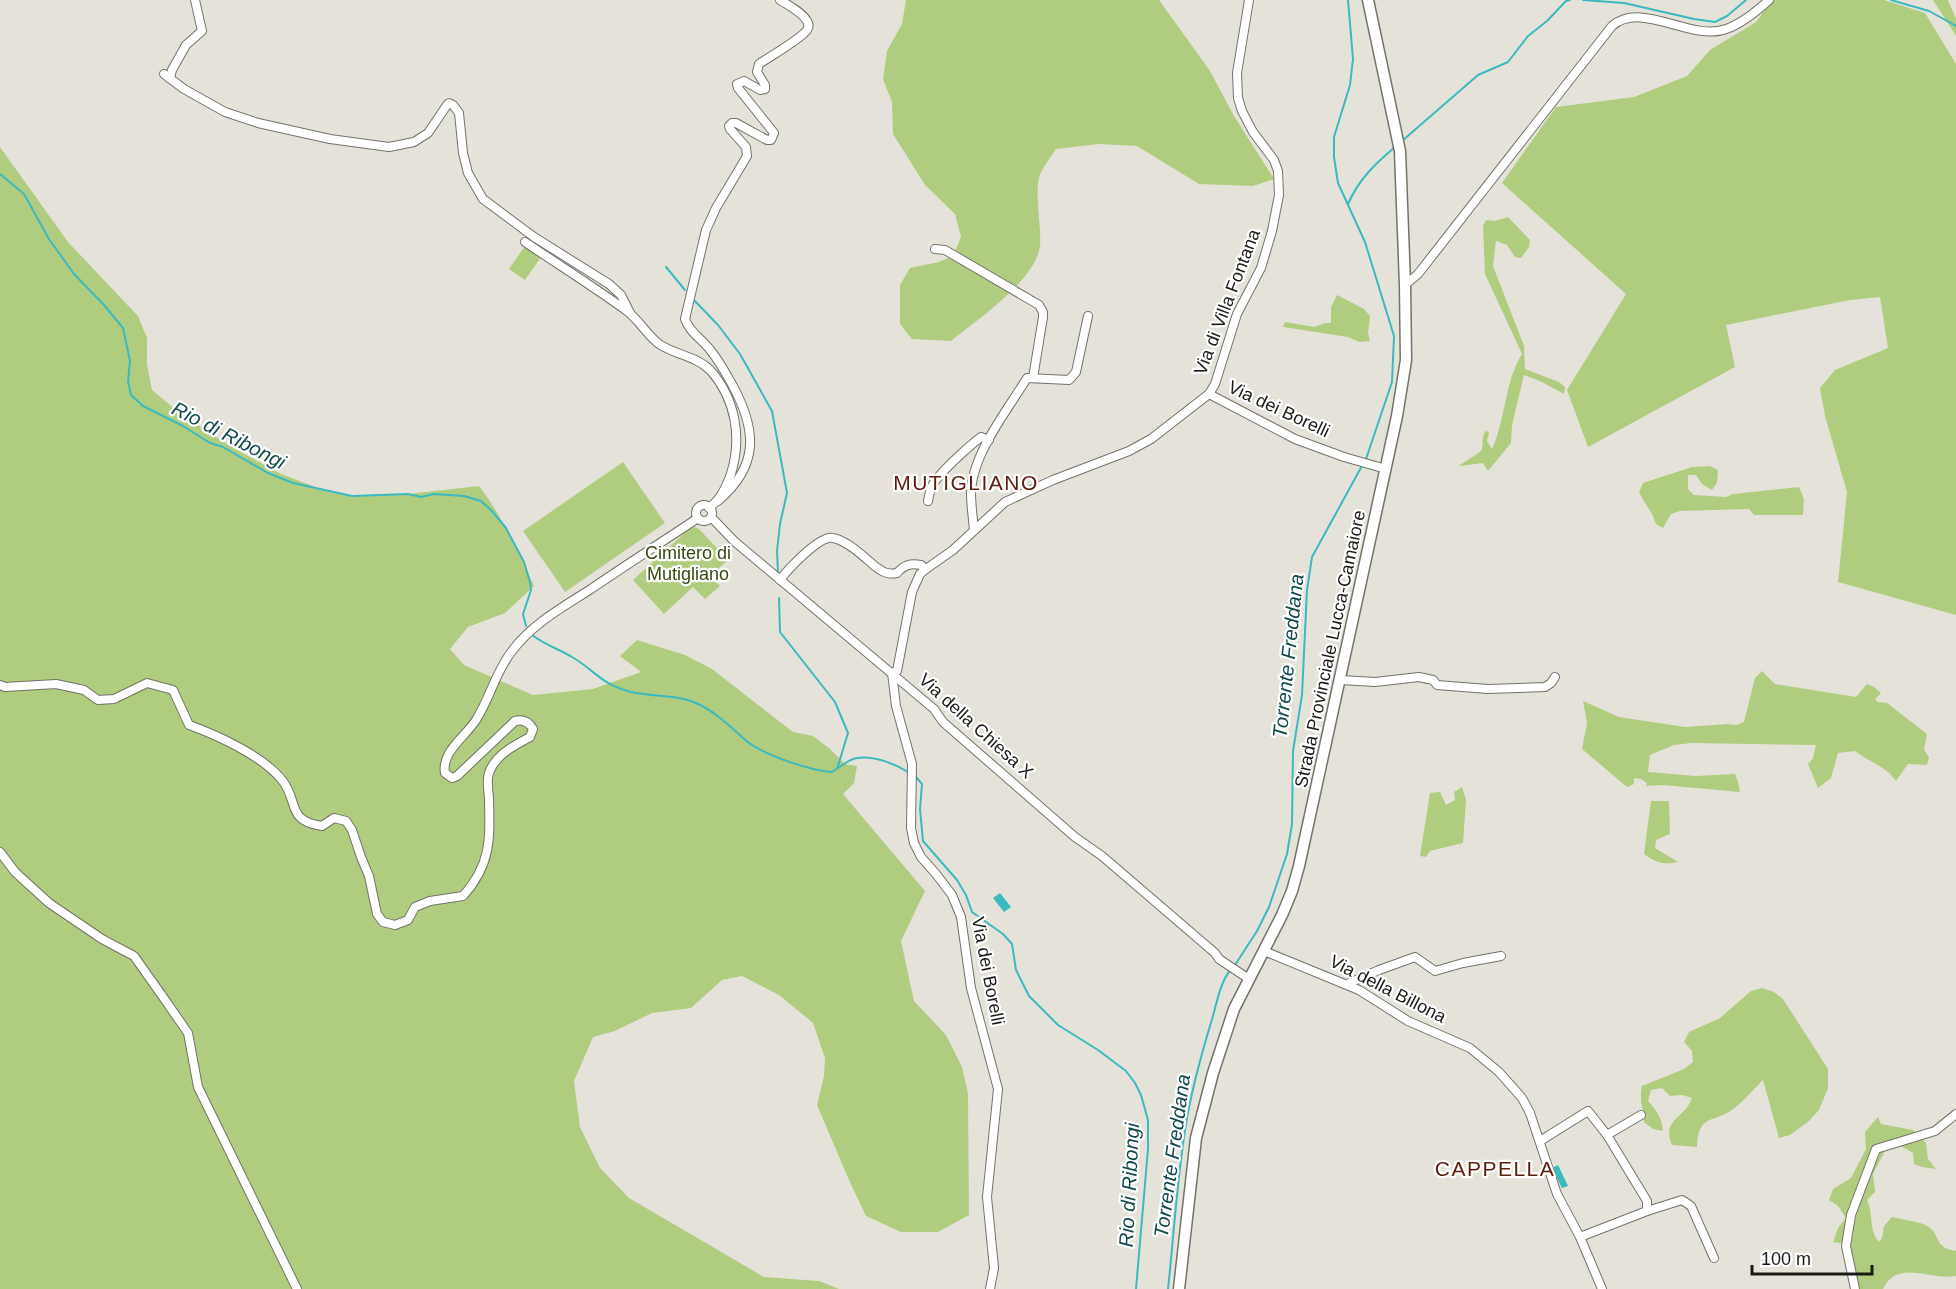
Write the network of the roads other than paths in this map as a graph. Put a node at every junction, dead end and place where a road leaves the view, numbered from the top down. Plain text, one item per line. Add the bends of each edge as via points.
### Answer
1 (195, 0) edge
2 (780, 0) edge
3 (1249, 0) edge
4 (1368, 0) edge
5 (1768, 0) edge
6 (525, 242) dead end
7 (935, 249) dead end
8 (1406, 285) junction
9 (630, 313) junction
10 (1088, 316) dead end
11 (1033, 378) junction
12 (1209, 394) junction
13 (989, 440) junction
14 (1386, 469) junction
15 (718, 501) junction
16 (928, 501) dead end
17 (710, 508) junction
18 (698, 518) junction
19 (711, 518) junction
20 (974, 530) junction
21 (926, 569) junction
22 (780, 580) junction
23 (892, 674) junction
24 (1555, 677) dead end
25 (1341, 680) junction
26 (0, 685) edge
27 (0, 852) edge
28 (1264, 951) junction
29 (1501, 956) dead end
30 (1245, 976) junction
31 (1347, 984) junction
32 (1956, 1114) edge
33 (1641, 1115) dead end
34 (1607, 1135) junction
35 (1540, 1142) junction
36 (1647, 1211) junction
37 (1580, 1237) junction
38 (1714, 1258) dead end
39 (297, 1289) edge
40 (990, 1289) edge
41 (1179, 1289) edge
42 (1602, 1289) edge
43 (1855, 1289) edge

1 - 9 street via 202,31 186,45 167,76 225,112 258,123 389,147 414,142 428,133 447,105 453,105 459,113 468,173 483,199 609,284 621,295
2 - 15 street via 803,16 807,30 759,63 757,72 765,89 744,81 738,84 774,137 767,140 736,123 729,126 746,147 747,156 706,230 685,319 721,364 749,422 750,455 745,468
3 - 12 street, Via di Villa Fontana via 1237,73 1238,98 1253,132 1274,160 1279,195 1261,268 1237,314
4 - 8 main road, Strada Provinciale Lucca-Camaiore via 1401,151
5 - 8 street via 1726,29 1699,30 1633,16 1618,20
6 - 9 street
7 - 11 street via 945,249 1039,305 1043,316
8 - 14 main road, Strada Provinciale Lucca-Camaiore via 1406,360
9 - 15 street via 656,342 703,363 726,396 733,412 737,441 728,481
10 - 11 street via 1076,372 1069,380
11 - 13 street via 1027,378
12 - 14 street, Via dei Borelli via 1295,439
12 - 20 street, Via di Villa Fontana via 1151,439 1015,496
13 - 16 street via 981,437 973,442 937,479
13 - 20 street via 981,451 972,484
14 - 25 main road, Strada Provinciale Lucca-Camaiore
15 - 17 street
17 - 18 street via 698,508
17 - 19 street
18 - 19 street
18 - 26 street via 551,615 511,652 476,721 444,762 445,773 452,778 515,722 525,721 533,729 530,737 501,756 488,775 489,838 482,872 464,896 415,907 408,920 395,925 383,922 377,914 369,876 346,821 334,818 322,826 308,824 297,814 284,782 272,770 222,739 189,725 173,690 147,683 114,699 98,700 84,690 56,684
19 - 22 street, Via della Chiesa X
20 - 21 street, Via di Villa Fontana
21 - 22 street via 907,564 897,573 886,574 832,537 795,562
21 - 23 street, Via di Villa Fontana via 912,592 900,663
22 - 23 street, Via della Chiesa X
23 - 30 street, Via della Chiesa X via 1075,837 1219,959
23 - 40 street, Via dei Borelli via 912,768 914,843 952,895 961,917 971,988 998,1089 987,1197 994,1268
24 - 25 street via 1545,687 1488,689 1437,685 1419,677
25 - 28 main road, Strada Provinciale Lucca-Camaiore via 1292,891
27 - 39 street via 15,872 49,903 134,956 188,1033 198,1087
28 - 30 main road, Strada Provinciale Lucca-Camaiore
28 - 31 street, Via della Billona
29 - 31 street via 1435,971 1415,957
30 - 41 main road, Strada Provinciale Lucca-Camaiore via 1198,1130
31 - 35 street, Via della Billona via 1408,1021 1470,1048 1489,1062 1522,1098
32 - 43 street via 1935,1131 1876,1149 1851,1215 1846,1246
33 - 34 street
34 - 35 street via 1588,1111
34 - 36 street via 1647,1201
35 - 37 street, Via della Billona via 1557,1194
36 - 37 street
36 - 38 street via 1682,1200 1690,1206
37 - 42 street, Via della Billona

